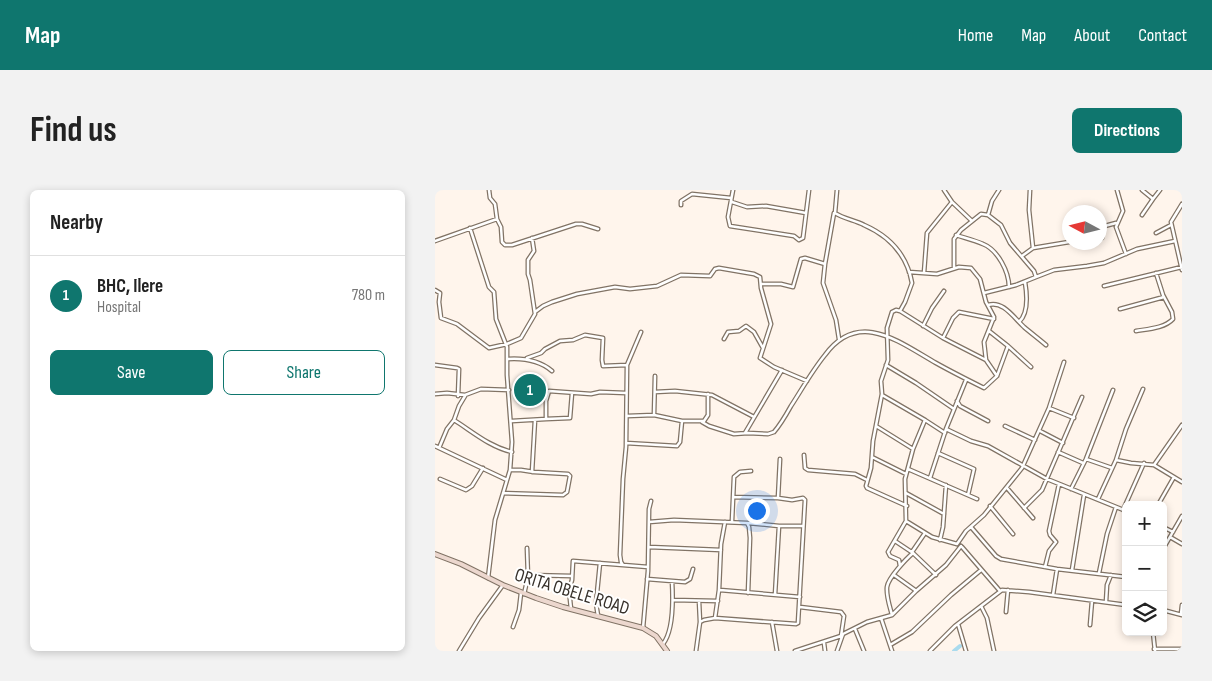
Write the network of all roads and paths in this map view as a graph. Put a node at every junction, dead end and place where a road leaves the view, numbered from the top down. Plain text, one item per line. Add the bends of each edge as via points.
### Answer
1 (489, 190) edge
2 (733, 190) edge
3 (809, 190) edge
4 (837, 190) edge
5 (944, 190) edge
6 (949, 190) edge
7 (999, 190) edge
8 (1030, 190) edge
9 (1117, 190) edge
10 (1141, 190) edge
11 (1160, 190) edge
12 (948, 194) junction
13 (731, 199) junction
14 (1153, 199) junction
15 (952, 202) junction
16 (1182, 204) edge
17 (681, 205) dead end
18 (835, 212) junction
19 (806, 213) junction
20 (988, 215) junction
21 (1142, 215) dead end
22 (497, 219) junction
23 (972, 221) junction
24 (1116, 223) junction
25 (1107, 225) edge
26 (1171, 225) junction
27 (476, 226) junction
28 (470, 228) junction
29 (598, 229) dead end
30 (471, 232) junction
31 (1156, 233) dead end
32 (956, 235) junction
33 (532, 238) junction
34 (1175, 240) junction
35 (435, 241) edge
36 (1062, 243) edge
37 (1033, 248) junction
38 (1125, 254) junction
39 (1022, 256) junction
40 (825, 264) junction
41 (954, 268) junction
42 (1182, 268) edge
43 (909, 272) junction
44 (924, 273) junction
45 (1156, 273) junction
46 (1036, 277) junction
47 (1025, 282) junction
48 (761, 284) junction
49 (1104, 286) dead end
50 (1009, 287) junction
51 (435, 290) edge
52 (944, 291) dead end
53 (984, 293) junction
54 (1164, 297) junction
55 (988, 305) junction
56 (1120, 309) dead end
57 (900, 311) junction
58 (535, 312) junction
59 (994, 319) junction
60 (1019, 322) junction
61 (923, 326) junction
62 (1136, 331) dead end
63 (641, 332) dead end
64 (989, 332) junction
65 (888, 336) junction
66 (943, 338) junction
67 (724, 339) dead end
68 (839, 340) junction
69 (507, 344) junction
70 (1046, 345) dead end
71 (1008, 346) junction
72 (763, 348) junction
73 (527, 358) junction
74 (508, 359) junction
75 (986, 360) junction
76 (1064, 362) dead end
77 (435, 365) edge
78 (627, 365) junction
79 (886, 365) junction
80 (1031, 367) dead end
81 (782, 370) junction
82 (552, 371) dead end
83 (655, 376) dead end
84 (997, 376) junction
85 (967, 380) junction
86 (807, 381) junction
87 (1143, 389) dead end
88 (509, 390) junction
89 (1113, 390) dead end
90 (655, 392) junction
91 (572, 393) junction
92 (626, 393) junction
93 (435, 394) edge
94 (708, 394) junction
95 (882, 395) junction
96 (458, 396) junction
97 (465, 396) junction
98 (1082, 397) dead end
99 (957, 402) junction
100 (960, 406) junction
101 (955, 407) junction
102 (1049, 408) junction
103 (654, 415) junction
104 (627, 416) junction
105 (754, 417) junction
106 (1074, 418) junction
107 (546, 419) junction
108 (454, 420) junction
109 (535, 420) junction
110 (925, 420) junction
111 (512, 421) junction
112 (682, 421) junction
113 (988, 421) dead end
114 (702, 422) junction
115 (1182, 425) edge
116 (877, 426) junction
117 (1005, 426) dead end
118 (945, 431) junction
119 (1040, 431) junction
120 (745, 433) junction
121 (1035, 440) junction
122 (626, 443) junction
123 (1063, 443) junction
124 (435, 446) edge
125 (439, 448) junction
126 (913, 449) junction
127 (512, 452) junction
128 (1058, 452) junction
129 (938, 453) junction
130 (804, 455) dead end
131 (873, 457) junction
132 (1085, 458) junction
133 (780, 459) dead end
134 (1115, 460) junction
135 (1083, 463) junction
136 (1144, 463) junction
137 (1024, 465) junction
138 (1154, 465) junction
139 (483, 468) junction
140 (1112, 468) junction
141 (908, 469) junction
142 (510, 470) junction
143 (751, 471) dead end
144 (532, 472) junction
145 (906, 474) junction
146 (1174, 477) junction
147 (440, 478) dead end
148 (930, 478) junction
149 (1047, 479) junction
150 (507, 480) junction
151 (867, 480) junction
152 (1182, 481) edge
153 (1059, 484) junction
154 (946, 485) junction
155 (1007, 488) junction
156 (1071, 489) junction
157 (906, 493) junction
158 (503, 494) junction
159 (968, 495) junction
160 (1084, 495) junction
161 (733, 497) junction
162 (778, 498) junction
163 (977, 499) dead end
164 (1098, 500) junction
165 (651, 501) dead end
166 (1128, 501) edge
167 (1160, 501) edge
168 (907, 506) junction
169 (990, 506) junction
170 (1116, 507) junction
171 (1024, 508) junction
172 (1122, 509) edge
173 (944, 514) junction
174 (1182, 516) edge
175 (1033, 518) dead end
176 (906, 521) junction
177 (649, 522) junction
178 (725, 522) junction
179 (732, 522) junction
180 (747, 523) junction
181 (779, 526) junction
182 (803, 526) junction
183 (971, 527) junction
184 (1167, 529) edge
185 (1173, 532) junction
186 (925, 534) junction
187 (1013, 534) dead end
188 (1170, 537) junction
189 (895, 540) junction
190 (940, 540) junction
191 (957, 544) junction
192 (1182, 544) edge
193 (961, 546) junction
194 (1165, 546) edge
195 (649, 547) junction
196 (527, 548) dead end
197 (721, 550) junction
198 (912, 552) junction
199 (435, 554) edge
200 (600, 563) junction
201 (623, 565) junction
202 (901, 566) junction
203 (648, 567) junction
204 (1045, 567) junction
205 (693, 569) dead end
206 (1057, 569) junction
207 (981, 570) junction
208 (1072, 570) junction
209 (1099, 573) junction
210 (528, 575) junction
211 (894, 575) junction
212 (936, 575) junction
213 (1111, 575) junction
214 (572, 576) junction
215 (1122, 576) edge
216 (489, 578) junction
217 (647, 579) junction
218 (672, 582) junction
219 (503, 585) junction
220 (719, 590) junction
221 (916, 590) junction
222 (1009, 590) junction
223 (1000, 591) junction
224 (522, 593) junction
225 (749, 593) junction
226 (775, 595) junction
227 (1053, 595) junction
228 (800, 597) junction
229 (673, 600) junction
230 (699, 601) junction
231 (718, 601) junction
232 (1093, 601) junction
233 (1106, 602) junction
234 (1122, 604) edge
235 (1182, 605) edge
236 (981, 606) junction
237 (799, 607) junction
238 (571, 609) junction
239 (1167, 611) edge
240 (1006, 612) dead end
241 (1181, 614) edge
242 (892, 615) junction
243 (598, 616) junction
244 (715, 618) junction
245 (881, 618) junction
246 (700, 622) junction
247 (772, 622) junction
248 (959, 624) junction
249 (1090, 625) dead end
250 (513, 627) dead end
251 (643, 628) junction
252 (855, 629) junction
253 (841, 636) junction
254 (1153, 636) edge
255 (824, 642) junction
256 (663, 644) junction
257 (890, 645) junction
258 (1182, 649) edge
259 (1154, 650) edge
260 (459, 651) edge
261 (667, 651) edge
262 (696, 651) edge
263 (777, 651) edge
264 (795, 651) edge
265 (825, 651) edge
266 (837, 651) edge
267 (864, 651) edge
268 (891, 651) edge
269 (930, 651) edge
270 (966, 651) edge
271 (994, 651) edge

1 - 22 street
2 - 13 street
3 - 19 street
4 - 18 street
5 - 12 street
6 - 12 street
7 - 20 street
8 - 37 street
9 - 24 street via 1123,211
10 - 14 street
11 - 14 street
12 - 15 street
13 - 17 street via 691,194 681,201
13 - 19 street via 747,207 766,206
13 - 19 street via 730,226 794,236 799,240 803,238
14 - 21 street
15 - 23 street
15 - 44 street via 927,233
16 - 26 street
18 - 40 street
18 - 43 street via 865,225 891,242
20 - 23 street via 981,214
20 - 39 street via 1001,225
22 - 27 street
22 - 33 street via 505,245
23 - 32 street
24 - 25 street
24 - 38 street
26 - 31 street
26 - 34 street
27 - 28 street
27 - 30 street
28 - 30 street
28 - 35 street
29 - 33 street via 579,224
30 - 69 street via 489,286 494,292 496,319
32 - 41 street via 953,241
32 - 50 street via 984,244 993,251 1005,270
33 - 58 street via 534,251 528,272
34 - 38 street
34 - 42 street
36 - 37 street
37 - 39 street
38 - 46 street via 1095,265 1054,270
39 - 46 street
40 - 48 street via 801,259 793,287
40 - 68 street via 823,283 836,320
41 - 44 street via 937,274
41 - 53 street via 974,270
42 - 45 street
43 - 44 street
43 - 57 street via 912,285
45 - 49 street
45 - 54 street
46 - 47 street
47 - 50 street
47 - 60 street via 1026,309
48 - 58 street via 759,276 719,268 710,276 681,275 657,286 615,287 577,294
48 - 72 street via 771,324
50 - 53 street
51 - 69 street via 440,293 441,318 455,323 489,348
52 - 61 street
53 - 55 street
54 - 56 street
54 - 62 street via 1173,320
55 - 59 street
55 - 60 street via 1003,307
57 - 61 street
57 - 65 street via 891,314
58 - 69 street via 523,336
59 - 64 street
59 - 66 street via 959,312
60 - 70 street
61 - 66 street
63 - 78 street
64 - 71 street
64 - 75 street via 984,345
65 - 68 street via 863,331
65 - 79 street
65 - 85 street
66 - 75 street
67 - 72 street via 728,332 746,326 754,332
68 - 86 street via 825,353
69 - 74 street
71 - 80 street
71 - 84 street
72 - 81 street via 761,359
73 - 74 street
73 - 78 street via 560,342 587,335 603,338 603,366
73 - 82 street
74 - 88 street
75 - 84 street
76 - 102 street
77 - 96 street via 458,368
78 - 92 street
79 - 95 street
79 - 101 street
81 - 86 street
81 - 105 street
83 - 90 street
84 - 85 street via 985,388
85 - 99 street
86 - 120 street via 774,432
87 - 134 street
88 - 97 street via 483,388
88 - 111 street
89 - 132 street
90 - 94 street via 675,390
90 - 103 street
91 - 92 street
91 - 107 street via 570,418
91 - 107 street via 548,392
92 - 104 street
93 - 96 street
94 - 105 street
94 - 114 street via 708,415
95 - 110 street
95 - 116 street
96 - 97 street
97 - 108 street
98 - 106 street
99 - 100 street
99 - 101 street
100 - 101 street
100 - 113 street
101 - 118 street
102 - 106 street
102 - 119 street
103 - 104 street
103 - 112 street
104 - 122 street
105 - 120 street
106 - 123 street
107 - 109 street
108 - 125 street
108 - 127 street via 491,444
109 - 111 street
109 - 144 street
110 - 118 street
110 - 126 street
111 - 127 street
112 - 114 street
112 - 122 street via 677,446
114 - 120 street via 731,434
115 - 138 street
116 - 126 street
116 - 131 street
117 - 121 street
118 - 129 street
118 - 137 street via 988,446
119 - 121 street
119 - 123 street
121 - 137 street
122 - 201 street
123 - 128 street
124 - 125 street
125 - 139 street
126 - 141 street
127 - 142 street
128 - 135 street
128 - 149 street
129 - 148 street
129 - 159 street via 974,469
130 - 151 street via 808,470 849,473
131 - 145 street
131 - 151 street
132 - 135 street
132 - 140 street
133 - 162 street
134 - 136 street
134 - 140 street
135 - 156 street
136 - 138 street
136 - 166 street
137 - 149 street
137 - 155 street
138 - 146 street
139 - 147 street via 466,490
139 - 150 street
140 - 164 street
141 - 145 street
141 - 148 street
142 - 144 street
142 - 150 street
143 - 161 street via 735,475
144 - 158 street via 569,474 566,493
145 - 157 street
146 - 152 street
146 - 167 street
148 - 154 street
149 - 153 street
149 - 171 street via 1040,493
150 - 158 street
151 - 168 street via 867,488
153 - 156 street
153 - 204 street via 1049,531 1056,542 1049,551
154 - 159 street
154 - 173 street
155 - 169 street
155 - 171 street
156 - 160 street
157 - 168 street
157 - 173 street
158 - 216 street via 495,520
159 - 163 street
160 - 164 street
160 - 208 street
161 - 162 street
161 - 179 street
162 - 182 street via 804,499
164 - 170 street
165 - 177 street
168 - 176 street
169 - 183 street
169 - 187 street
170 - 172 street
170 - 209 street
171 - 175 street
173 - 190 street
174 - 185 street
176 - 186 street
176 - 189 street
177 - 178 street
177 - 195 street
178 - 179 street
178 - 197 street
179 - 180 street
180 - 181 street
180 - 225 street via 750,538
181 - 182 street
181 - 226 street
182 - 228 street
183 - 191 street
183 - 204 street via 999,558
184 - 185 street
185 - 188 street
186 - 190 street
186 - 198 street
188 - 192 street
188 - 194 street
189 - 198 street
189 - 202 street via 888,552 899,560
190 - 191 street
191 - 193 street
193 - 207 street
193 - 212 street
195 - 197 street
195 - 203 street
196 - 210 street
197 - 220 street
198 - 202 street
198 - 212 street
199 - 216 main road, ORITA OBELE ROAD
200 - 201 street
200 - 214 street via 573,561
200 - 243 street
201 - 203 street
202 - 211 street
203 - 217 street
204 - 206 street
205 - 218 street via 688,581
206 - 208 street
206 - 227 street
207 - 223 street
207 - 257 street via 912,632
208 - 209 street
209 - 213 street
210 - 214 street
210 - 224 street
211 - 221 street
211 - 242 street via 887,587
212 - 221 street
213 - 215 street
213 - 233 street
214 - 238 street via 569,590
216 - 219 main road, ORITA OBELE ROAD
217 - 218 street
217 - 251 street
218 - 229 street
219 - 224 main road, ORITA OBELE ROAD
219 - 260 street
220 - 225 street
220 - 231 street
221 - 242 street
222 - 223 street
222 - 227 street
222 - 240 street
223 - 236 street
224 - 238 main road, ORITA OBELE ROAD
224 - 250 street
225 - 226 street
226 - 228 street
227 - 232 street
228 - 237 street
229 - 230 street
229 - 256 street via 669,632
230 - 231 street
230 - 246 street
231 - 244 street
232 - 233 street
232 - 249 street
233 - 234 street
235 - 241 street
236 - 248 street
236 - 271 street
237 - 247 street via 797,624
237 - 253 street via 843,612
238 - 243 main road, ORITA OBELE ROAD
239 - 241 street
242 - 245 street
243 - 251 main road, ORITA OBELE ROAD
244 - 246 street
244 - 247 street
245 - 252 street
245 - 257 street
246 - 262 street
247 - 263 street
248 - 269 street
248 - 270 street
251 - 256 main road, ORITA OBELE ROAD
252 - 253 street
252 - 267 street
253 - 255 street
253 - 266 street
254 - 259 street
255 - 264 street
255 - 265 street
256 - 261 main road, ORITA OBELE ROAD
257 - 268 street
258 - 259 street

